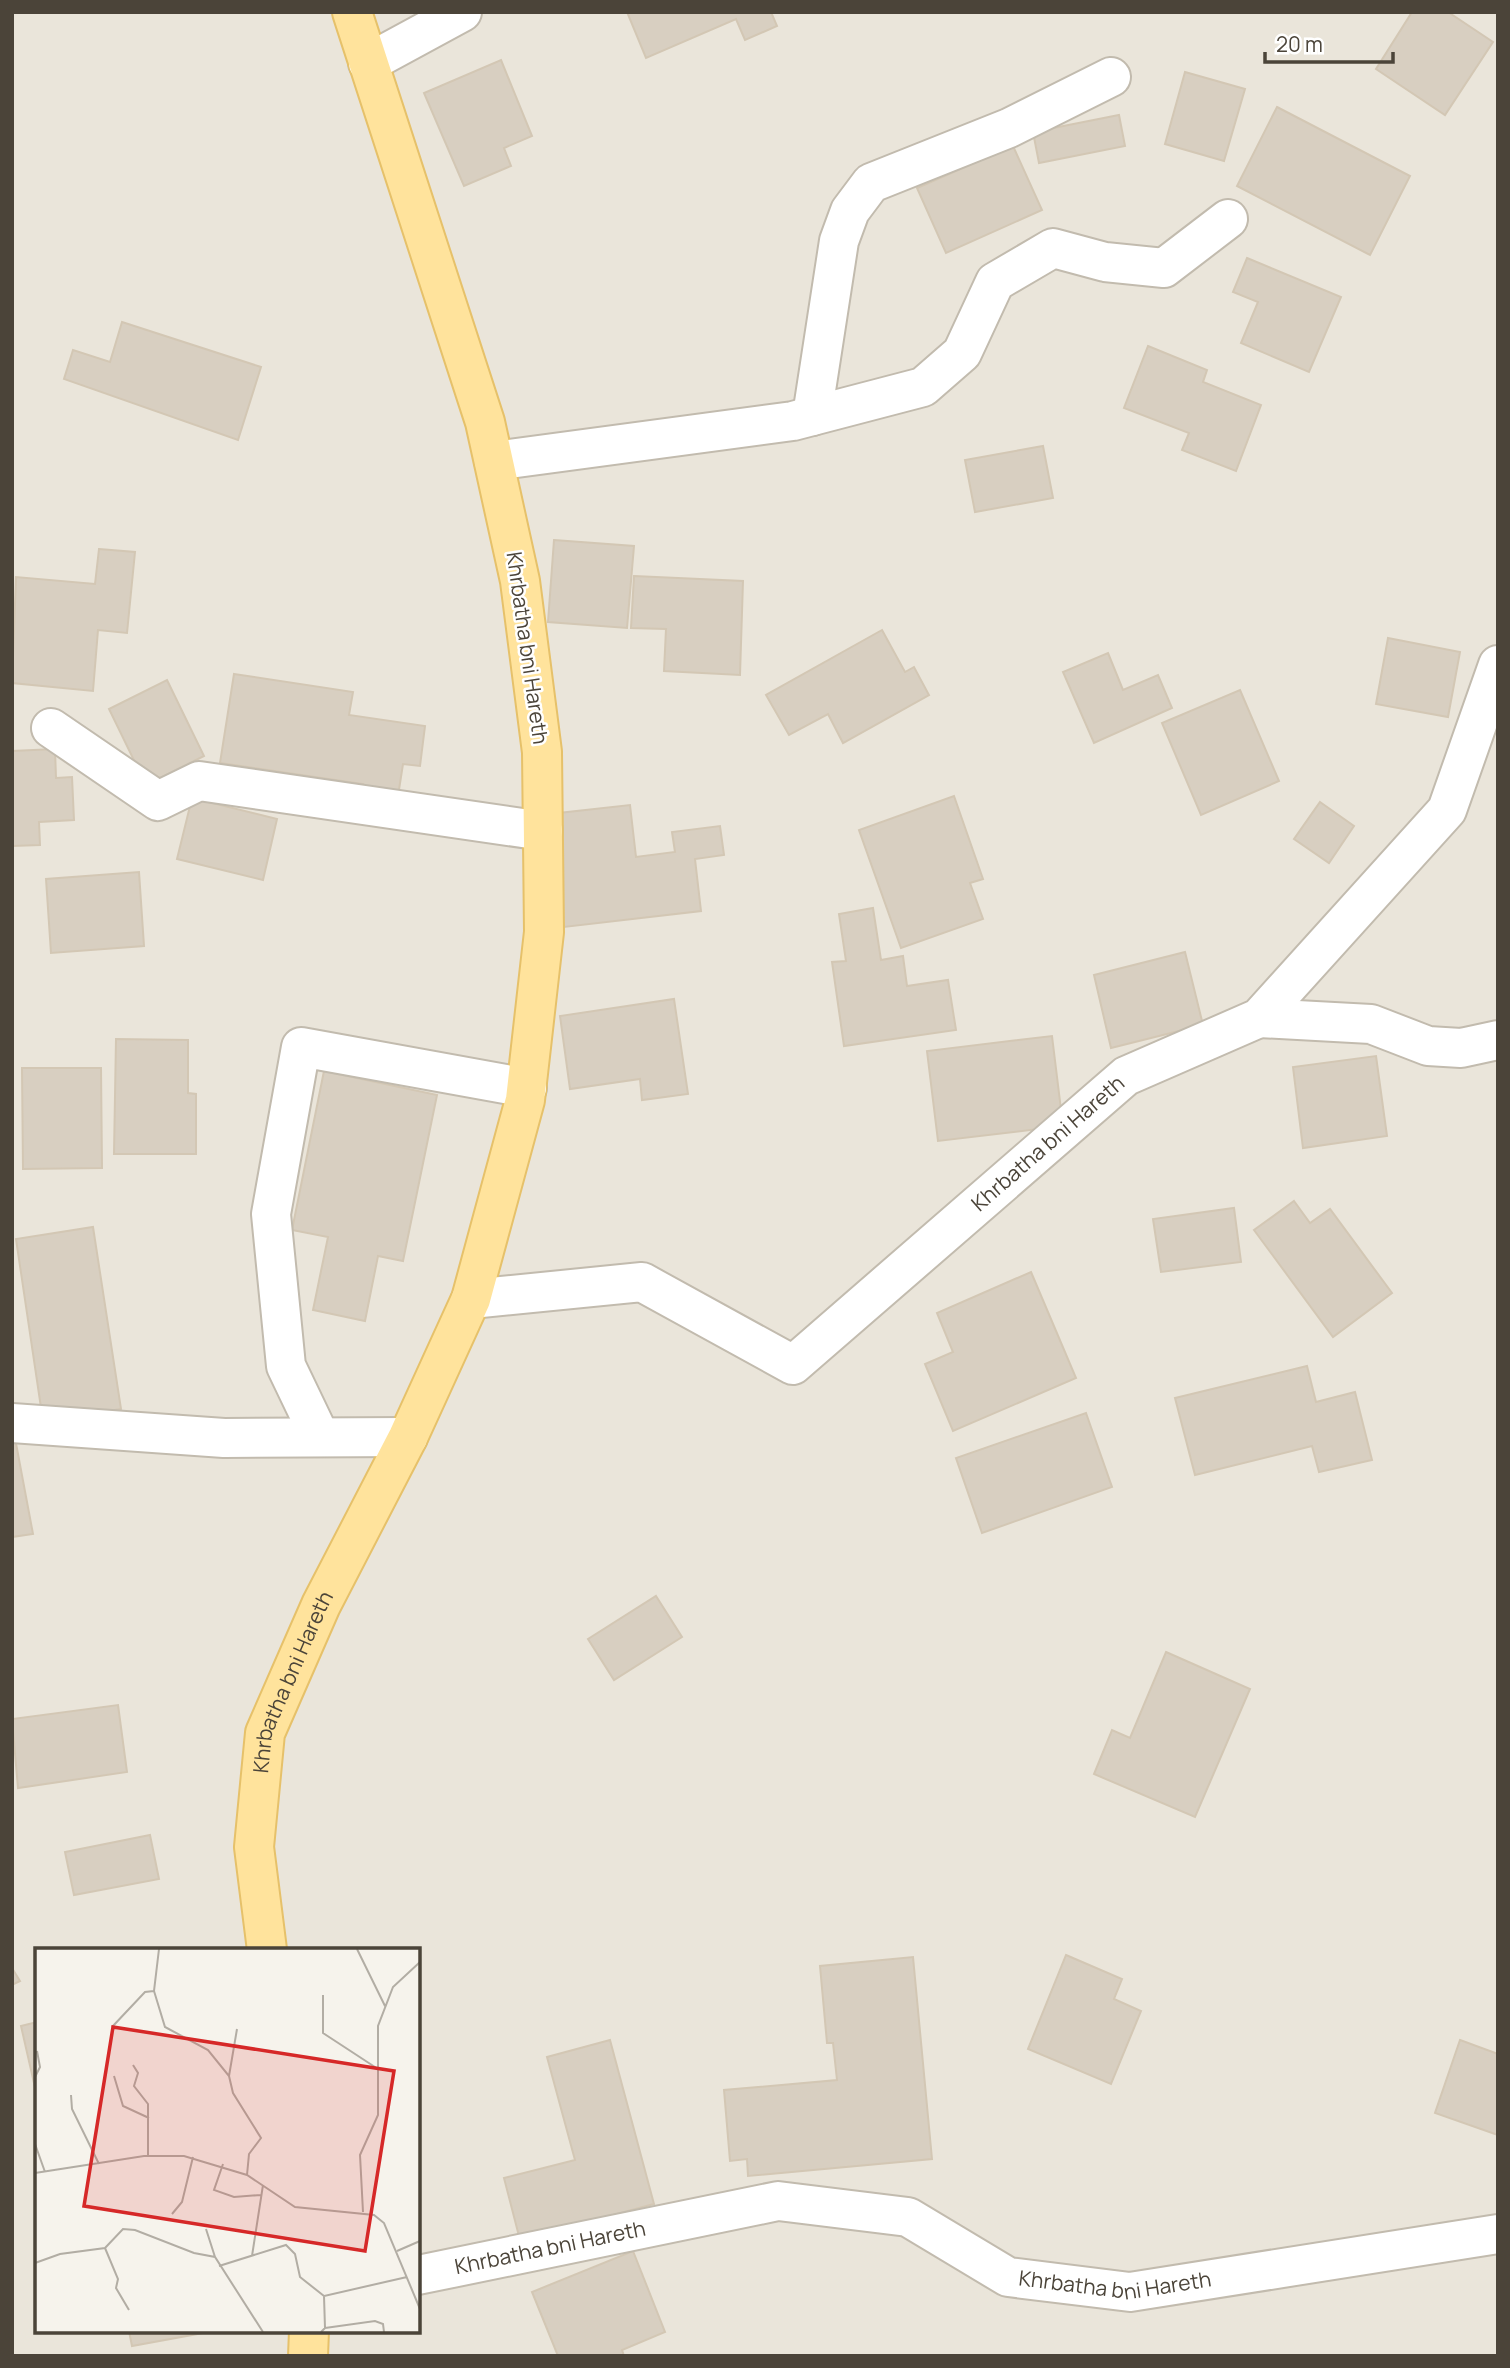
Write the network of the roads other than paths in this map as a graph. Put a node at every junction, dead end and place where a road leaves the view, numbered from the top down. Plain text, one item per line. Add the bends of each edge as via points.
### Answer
1 (352, 12) edge
2 (462, 12) edge
3 (369, 63) junction
4 (1111, 77) dead end
5 (1228, 219) dead end
6 (812, 416) junction
7 (494, 461) junction
8 (1498, 665) edge
9 (51, 728) dead end
10 (543, 831) junction
11 (1259, 1018) junction
12 (1498, 1040) edge
13 (527, 1088) junction
14 (471, 1299) junction
15 (12, 1423) edge
16 (320, 1437) junction
17 (408, 1437) junction
18 (267, 1948) edge
19 (1498, 2234) edge
20 (420, 2276) edge
21 (309, 2333) edge
22 (308, 2356) edge

1 - 3 main road, Khrbatha bni Hareth
2 - 3 street
3 - 7 main road, Khrbatha bni Hareth
4 - 6 street via 1009,128 870,183 850,211 839,240
5 - 6 street via 1164,268 1105,262 1053,248 995,282 962,353 923,387
6 - 7 street
7 - 10 main road, Khrbatha bni Hareth via 520,581 542,752
8 - 11 street, Khrbatha bni Hareth via 1447,810
9 - 10 street via 158,801 199,781
10 - 13 main road, Khrbatha bni Hareth via 544,932
11 - 12 street via 1371,1024 1427,1046 1461,1048
11 - 14 street, Khrbatha bni Hareth via 1126,1076 793,1365 642,1282
13 - 14 main road, Khrbatha bni Hareth
13 - 16 street via 301,1047 271,1214 286,1366
14 - 17 main road, Khrbatha bni Hareth
15 - 16 street via 224,1438
16 - 17 street
17 - 18 main road, Khrbatha bni Hareth via 321,1605 265,1732 254,1847
19 - 20 street, Khrbatha bni Hareth via 1130,2292 1008,2277 908,2217 778,2201
21 - 22 main road

